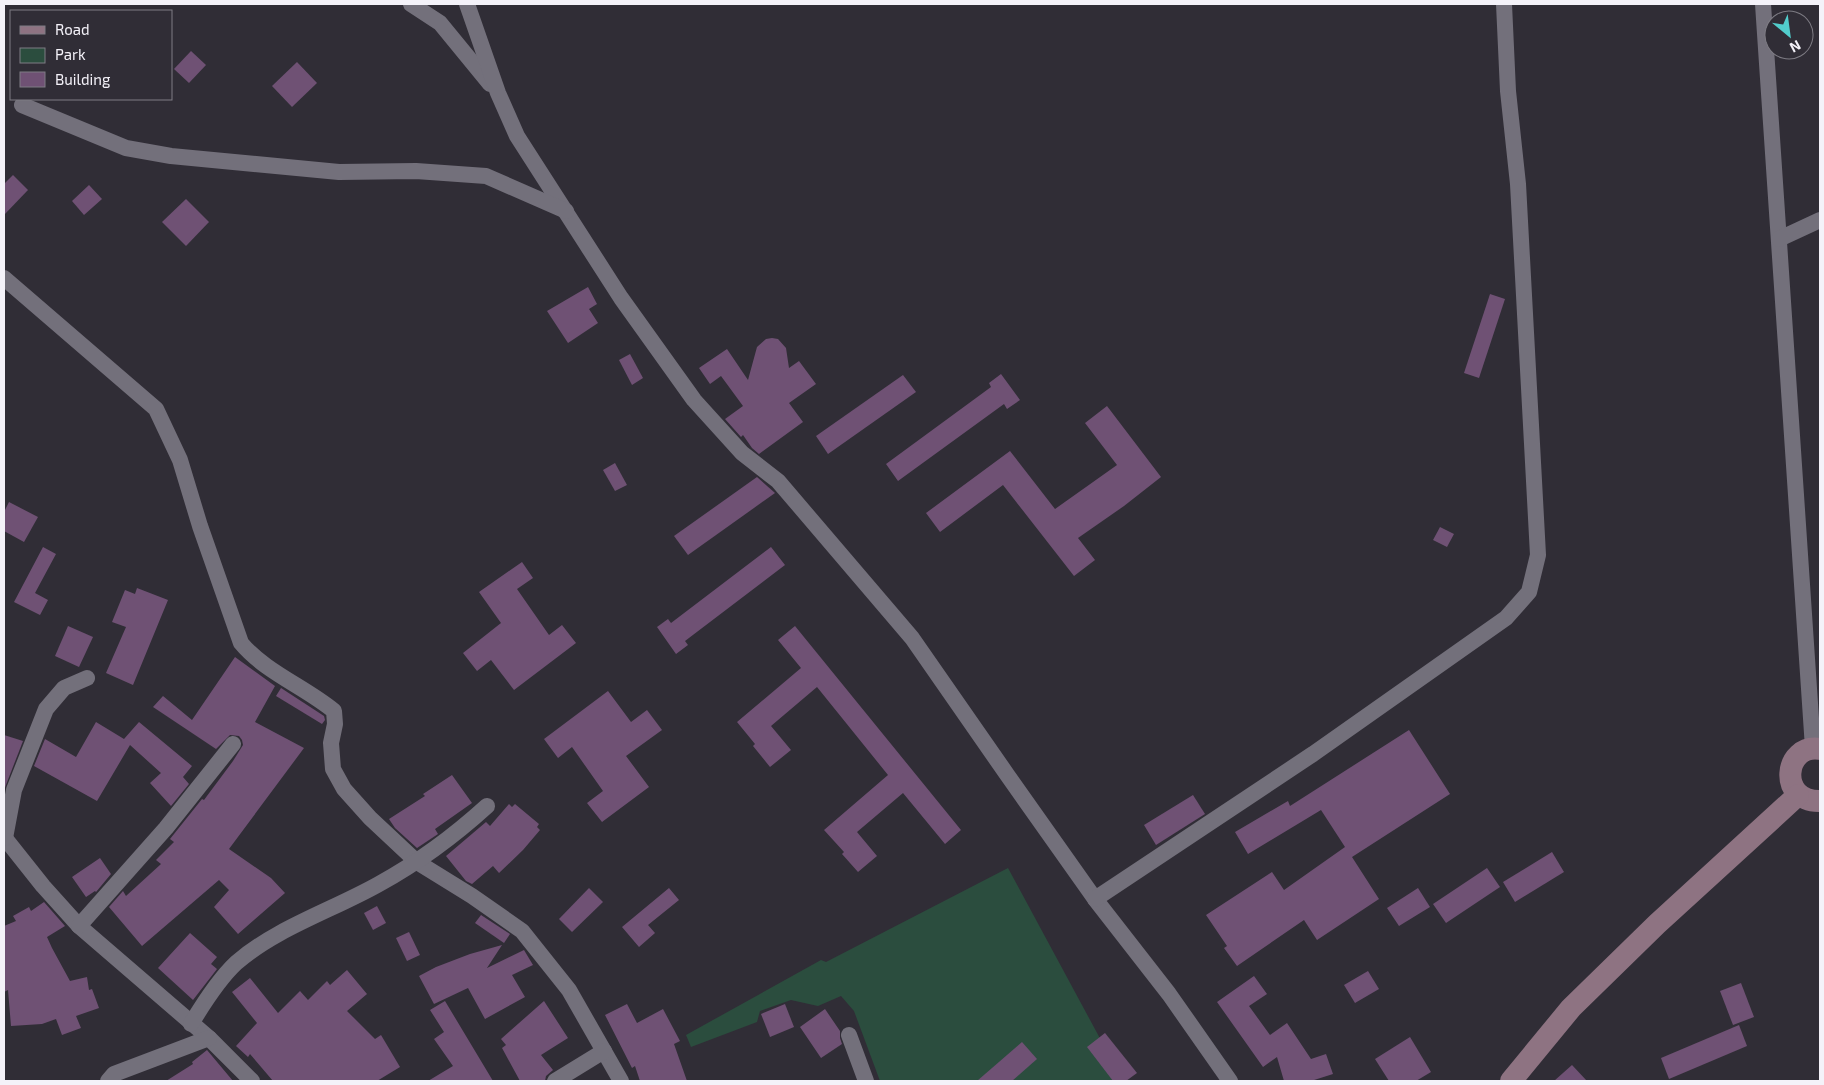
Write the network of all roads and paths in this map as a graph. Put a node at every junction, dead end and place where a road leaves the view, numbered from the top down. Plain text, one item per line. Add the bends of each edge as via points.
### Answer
1 (411, 4) edge
2 (466, 4) edge
3 (1504, 4) edge
4 (1762, 4) edge
5 (498, 93) junction
6 (22, 105) dead end
7 (566, 211) junction
8 (1820, 220) edge
9 (1779, 239) junction
10 (4, 278) edge
11 (87, 678) dead end
12 (233, 744) dead end
13 (1817, 749) edge
14 (1798, 795) junction
15 (1820, 801) edge
16 (487, 806) dead end
17 (4, 838) edge
18 (417, 862) junction
19 (1096, 899) junction
20 (79, 926) junction
21 (191, 1024) junction
22 (849, 1034) dead end
23 (209, 1038) junction
24 (604, 1051) junction
25 (108, 1081) edge
26 (252, 1081) edge
27 (556, 1081) edge
28 (621, 1081) edge
29 (866, 1081) edge
30 (1230, 1081) edge
31 (1511, 1081) edge

1 - 5 street via 440,23
2 - 5 street
3 - 19 street via 1508,91 1518,184 1538,555 1529,592 1506,618 1313,754
4 - 9 street
5 - 7 street via 517,136
6 - 7 street via 126,148 181,157 321,170 486,176
7 - 19 street via 621,298 694,400 742,453 778,481 912,638
8 - 9 street
9 - 13 street
10 - 18 street via 156,409 180,460 241,643 251,656 334,711 333,769 344,789 370,818
11 - 17 street via 64,688 46,710 14,790
12 - 20 street via 166,828
13 - 14 street via 1799,754 1790,767 1790,782
14 - 15 street
14 - 31 street via 1571,1008
16 - 18 street
17 - 20 street
18 - 21 street via 261,944 235,964 203,1003
18 - 24 street via 522,931 568,990
19 - 30 street
20 - 21 street
21 - 23 street
22 - 29 street
23 - 25 street via 114,1074
23 - 26 street
24 - 27 street
24 - 28 street

